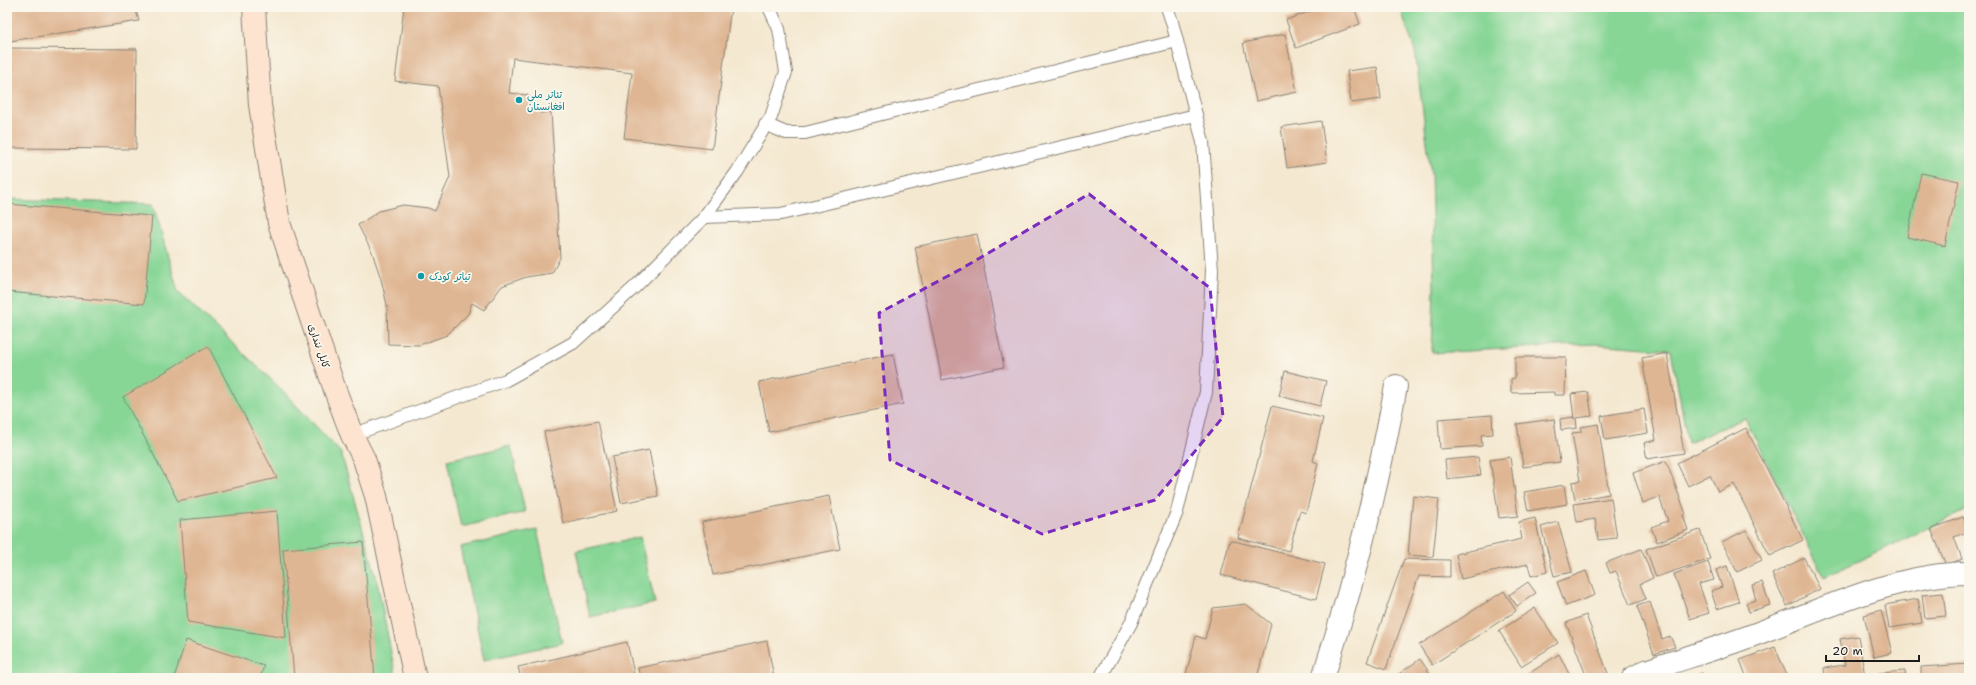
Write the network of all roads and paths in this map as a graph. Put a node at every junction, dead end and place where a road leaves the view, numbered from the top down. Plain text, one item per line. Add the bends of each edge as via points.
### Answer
1 (254, 7) edge
2 (769, 7) edge
3 (1166, 7) edge
4 (1177, 41) junction
5 (1196, 115) junction
6 (766, 124) junction
7 (704, 217) junction
8 (1396, 386) dead end
9 (352, 435) junction
10 (1969, 573) edge
11 (415, 678) edge
12 (1100, 678) edge
13 (1323, 678) edge
14 (1633, 678) edge

1 - 9 street, کابل ننداری via 260,105 279,223 313,329
2 - 6 lane via 779,29 786,72
3 - 4 lane
4 - 5 lane
4 - 6 lane via 805,133 786,134
5 - 7 lane via 782,214
5 - 12 lane via 1203,142 1212,270 1206,392 1176,512 1131,623
6 - 7 lane via 737,172
7 - 9 lane via 636,286 573,343 506,380
8 - 13 street via 1378,479 1344,614
9 - 11 street, کابل ننداری via 364,459 376,496
10 - 14 street via 1948,573 1895,584 1818,609 1768,630 1646,671

